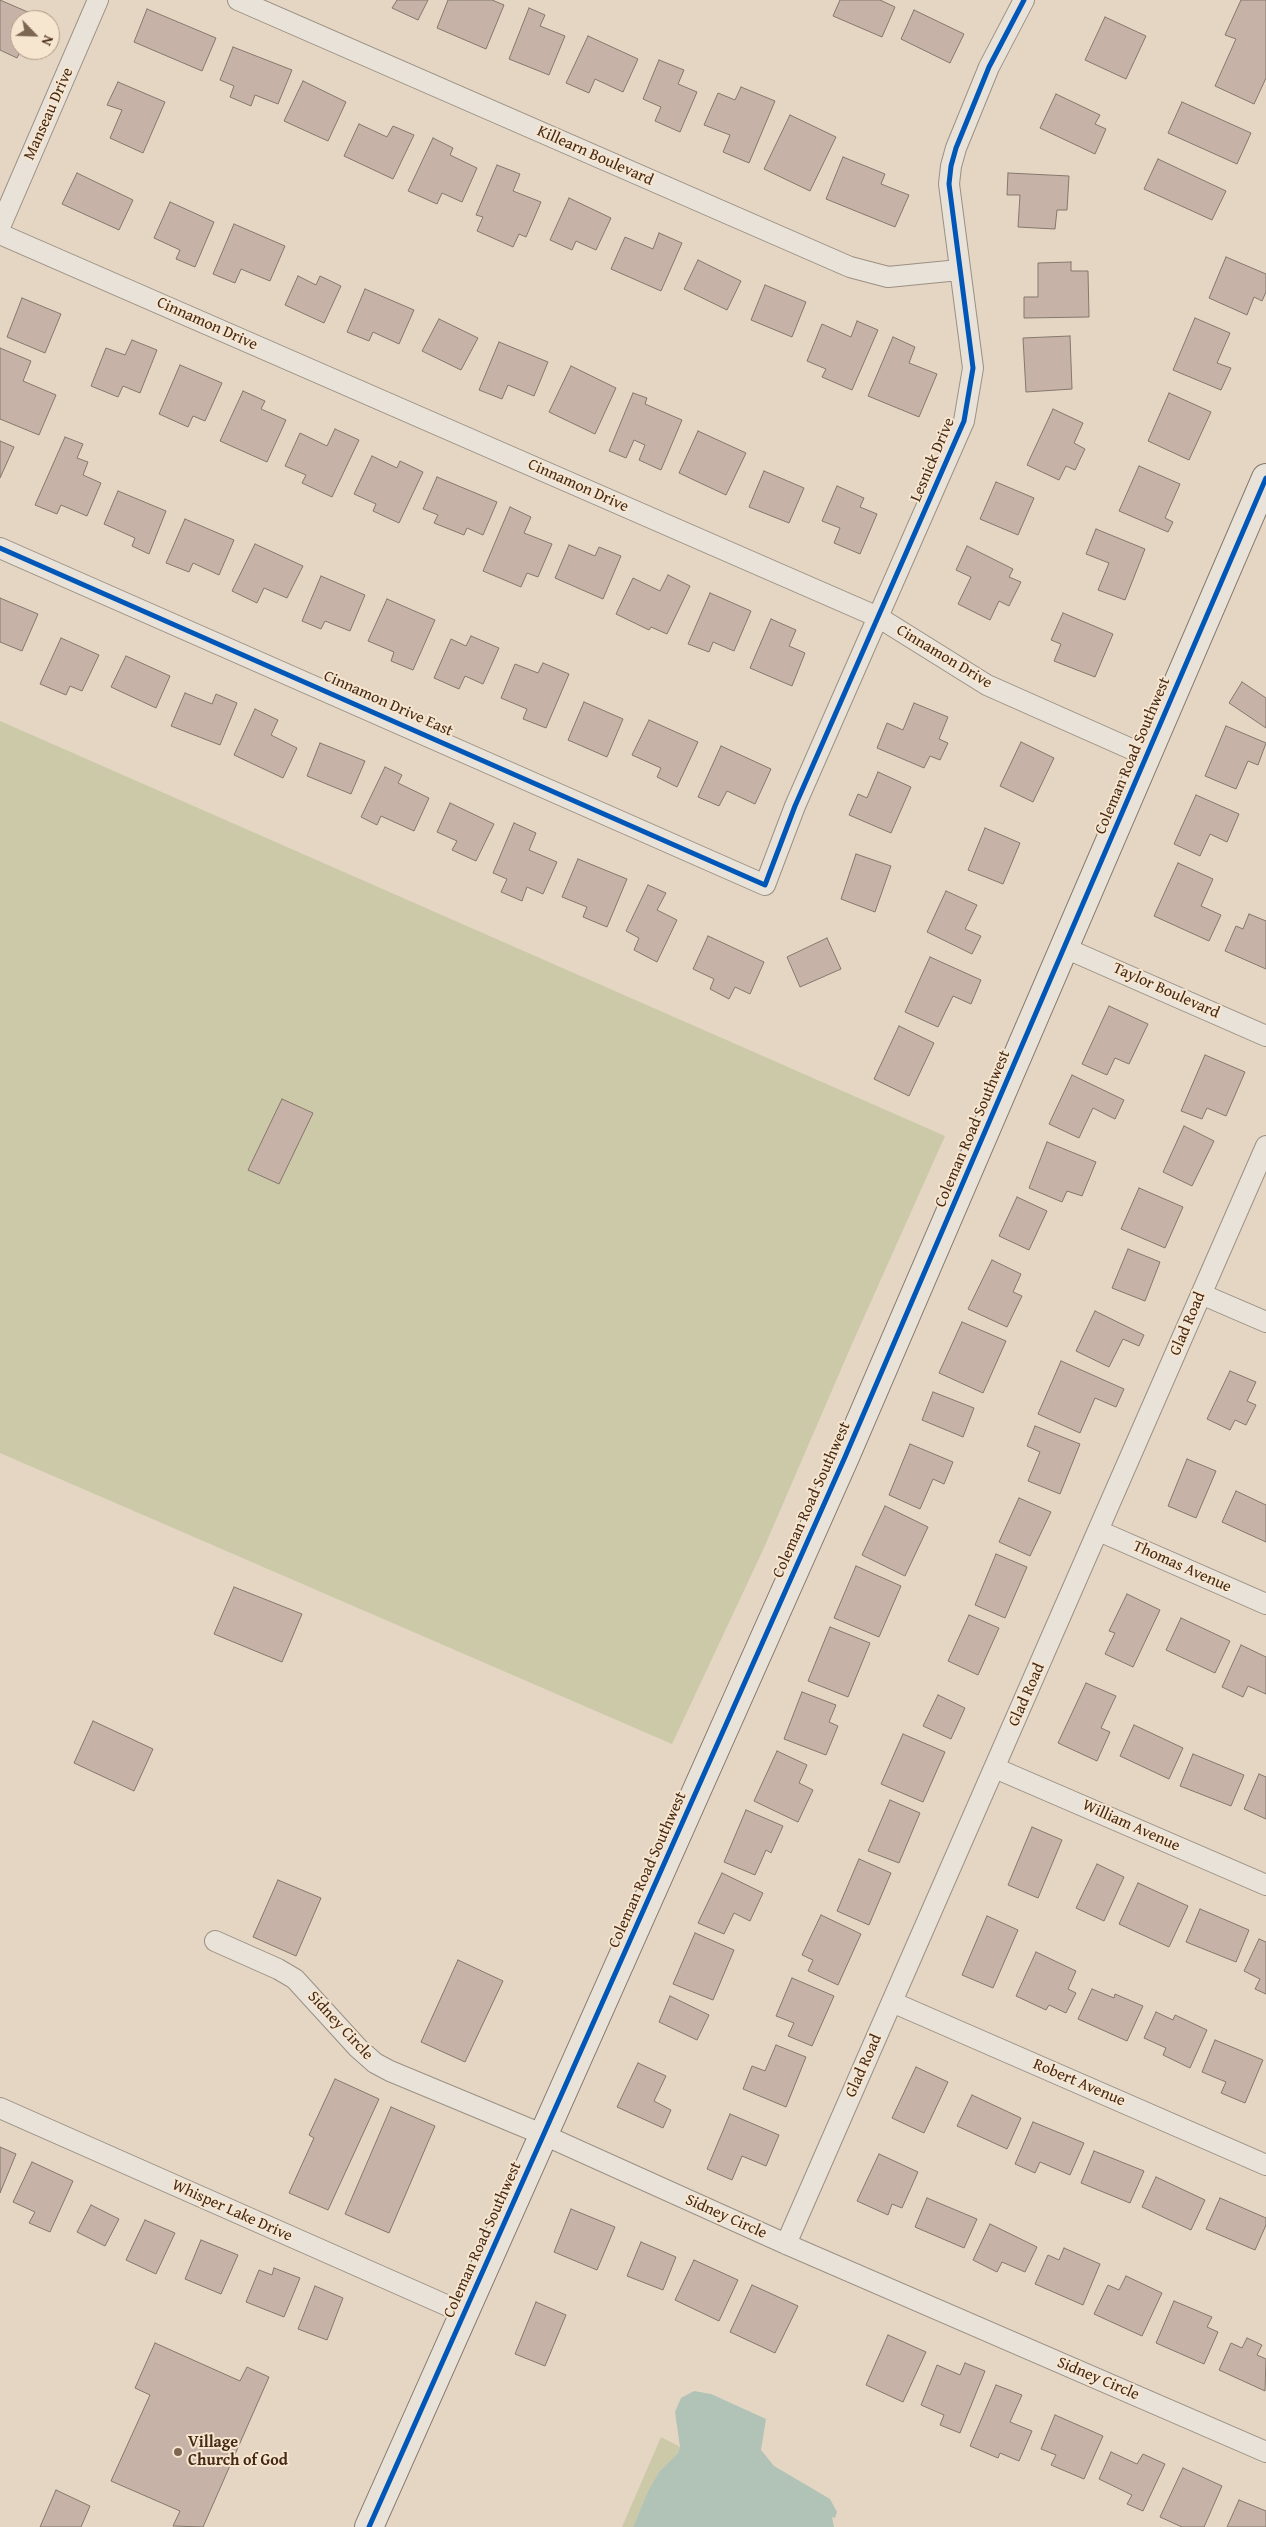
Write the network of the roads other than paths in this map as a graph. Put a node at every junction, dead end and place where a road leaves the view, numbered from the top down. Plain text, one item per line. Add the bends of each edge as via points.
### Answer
1 (98, 0) edge
2 (238, 0) edge
3 (1024, 0) edge
4 (0, 227) edge
5 (0, 234) edge
6 (959, 270) junction
7 (1266, 478) edge
8 (0, 548) edge
9 (878, 617) junction
10 (1147, 756) junction
11 (765, 885) joint
12 (1065, 948) junction
13 (1266, 1036) edge
14 (1266, 1146) edge
15 (1201, 1294) junction
16 (1266, 1322) edge
17 (1099, 1531) junction
18 (1266, 1604) edge
19 (995, 1768) junction
20 (1266, 1885) edge
21 (215, 1941) dead end
22 (892, 2002) junction
23 (0, 2108) edge
24 (544, 2135) junction
25 (1266, 2165) edge
26 (786, 2244) junction
27 (464, 2313) junction
28 (1266, 2452) edge
29 (369, 2527) edge

1 - 4 street, Manseau Drive
2 - 6 street, Killearn Boulevard via 850,267 888,277
3 - 6 street, Lesnick Drive via 989,68 956,148 950,184
5 - 9 street, Cinnamon Drive
6 - 9 street, Lesnick Drive via 973,368 968,404 957,440
7 - 10 street, Coleman Road Southwest
8 - 11 street, Cinnamon Drive East
9 - 10 street, Cinnamon Drive via 987,685
9 - 11 street, Lesnick Drive via 795,806
10 - 12 street, Coleman Road Southwest
12 - 13 street, Taylor Boulevard
12 - 24 street, Coleman Road Southwest via 845,1457
14 - 15 street, Glad Road
15 - 16 street
15 - 17 street, Glad Road
17 - 18 street, Thomas Avenue
17 - 19 street, Glad Road
19 - 20 street, William Avenue
19 - 22 street, Glad Road
21 - 24 street, Sidney Circle via 295,1979 375,2063
22 - 25 street, Robert Avenue
22 - 26 street, Glad Road
23 - 27 street, Whisper Lake Drive
24 - 26 street, Sidney Circle
24 - 27 street, Coleman Road Southwest
26 - 28 street, Sidney Circle
27 - 29 street, Coleman Road Southwest

